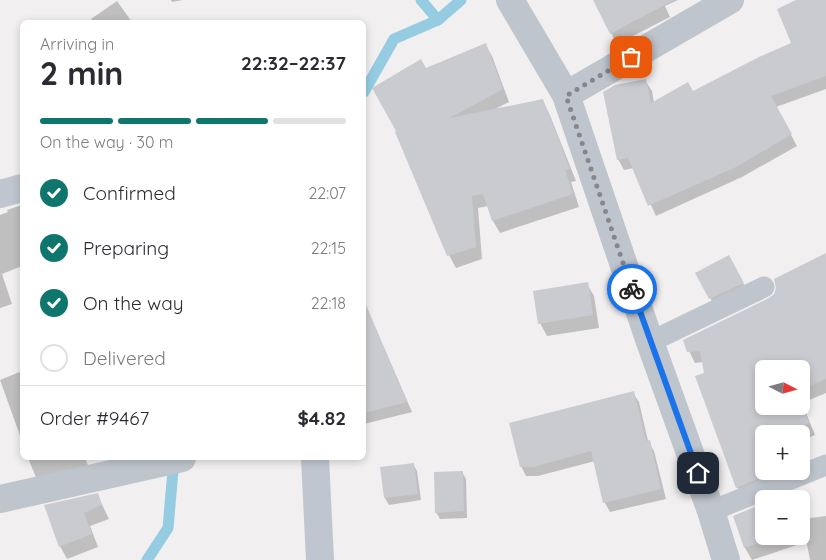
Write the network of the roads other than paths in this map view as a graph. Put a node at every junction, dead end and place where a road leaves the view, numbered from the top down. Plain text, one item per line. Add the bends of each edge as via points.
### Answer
1 (510, 0) edge
2 (730, 0) edge
3 (566, 96) junction
4 (20, 189) edge
5 (0, 194) edge
6 (764, 287) dead end
7 (650, 342) junction
8 (173, 460) edge
9 (315, 460) edge
10 (826, 465) edge
11 (0, 499) edge
12 (711, 511) junction
13 (320, 560) edge
14 (726, 560) edge

1 - 3 street
2 - 3 street
3 - 7 street
4 - 5 street
6 - 7 lane
7 - 12 street
8 - 11 street
9 - 13 street
10 - 12 lane
12 - 14 street

